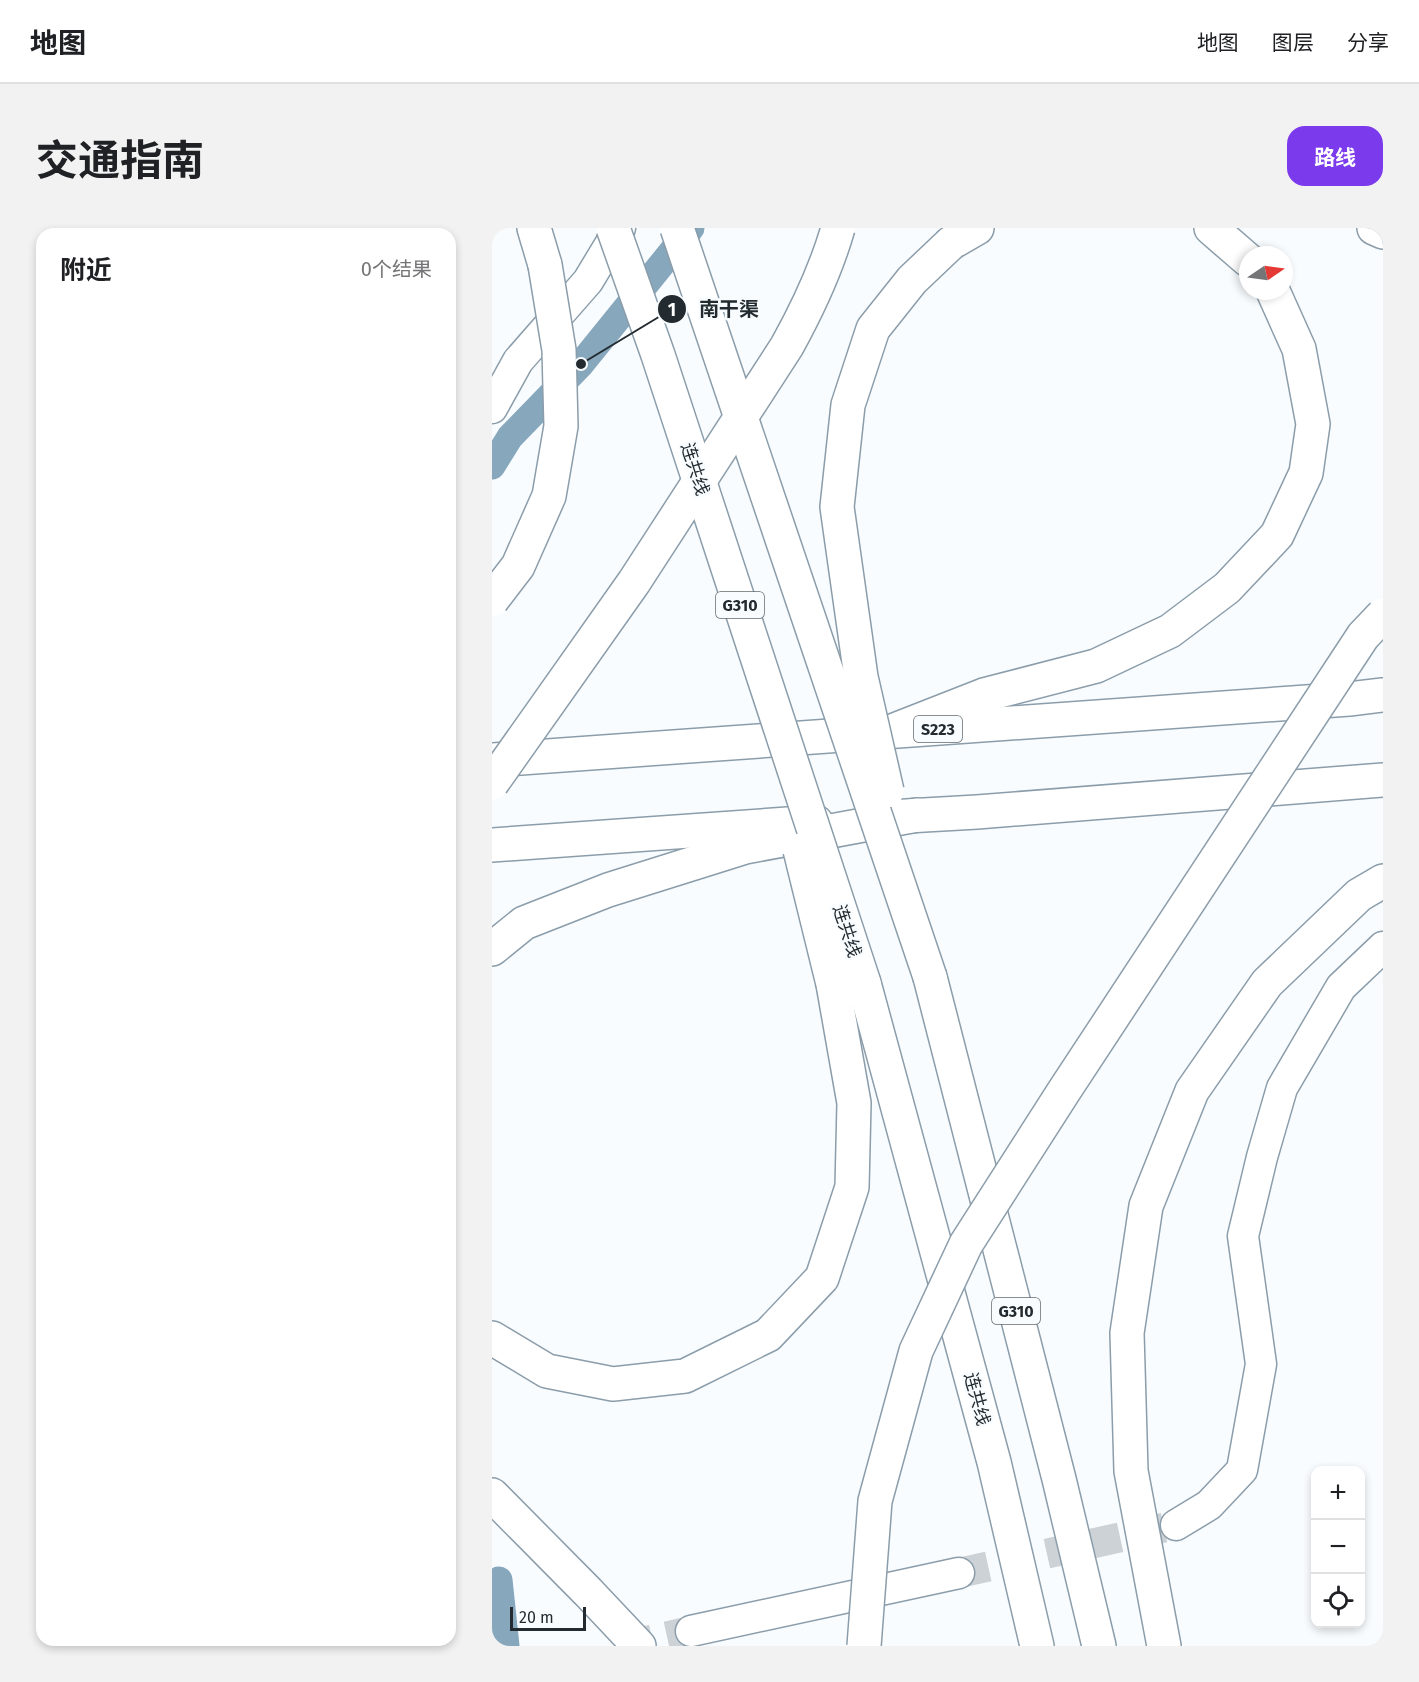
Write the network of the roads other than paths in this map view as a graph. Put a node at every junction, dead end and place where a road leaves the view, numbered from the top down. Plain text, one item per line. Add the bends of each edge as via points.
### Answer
1 (534, 228) edge
2 (613, 228) edge
3 (620, 228) edge
4 (677, 228) edge
5 (838, 228) edge
6 (1211, 228) edge
7 (1374, 228) edge
8 (1383, 232) edge
9 (964, 236) edge
10 (1239, 253) edge
11 (1277, 300) edge
12 (492, 408) edge
13 (492, 600) edge
14 (1383, 615) edge
15 (1383, 695) edge
16 (887, 733) junction
17 (492, 760) edge
18 (1383, 780) edge
19 (492, 783) edge
20 (917, 815) junction
21 (492, 845) edge
22 (1383, 880) edge
23 (1383, 947) edge
24 (492, 949) edge
25 (930, 977) junction
26 (849, 984) junction
27 (492, 1338) edge
28 (492, 1495) edge
29 (1176, 1525) tunnel mouth
30 (959, 1572) tunnel mouth
31 (691, 1631) tunnel mouth
32 (639, 1646) edge
33 (864, 1646) edge
34 (1037, 1646) edge
35 (1098, 1646) edge
36 (1164, 1646) edge

1 - 13 main road, bridge via 545,265 559,350 561,426 549,496 518,566
2 - 26 main road, 连共线 / G310, bridge via 736,595
3 - 12 street via 588,281 518,361
4 - 25 main road, G310, bridge
5 - 19 main road, bridge via 809,306 787,346 634,582
6 - 10 main road
7 - 8 main road
9 - 25 main road, bridge via 912,280 873,329 848,405 837,507 861,677
11 - 16 main road via 1299,349 1312,424 1306,473 1277,535 1227,588 1170,631 1096,666 984,695
14 - 33 main road, bridge via 1363,636 966,1244 916,1352 875,1501
15 - 16 main road, S223
16 - 17 main road, S223
18 - 20 main road
20 - 21 main road
20 - 24 main road via 745,847 609,890 524,923
22 - 36 main road via 1359,895 1267,983 1192,1091 1146,1206 1127,1333 1131,1472
23 - 29 street via 1341,987 1282,1088 1243,1236 1261,1364 1242,1470 1209,1505
25 - 35 main road, G310
26 - 27 main road via 854,1102 852,1187 822,1278 768,1335 685,1377 613,1384 547,1371
26 - 34 main road, 连共线 / G310 via 994,1462
28 - 32 main road
30 - 31 street

